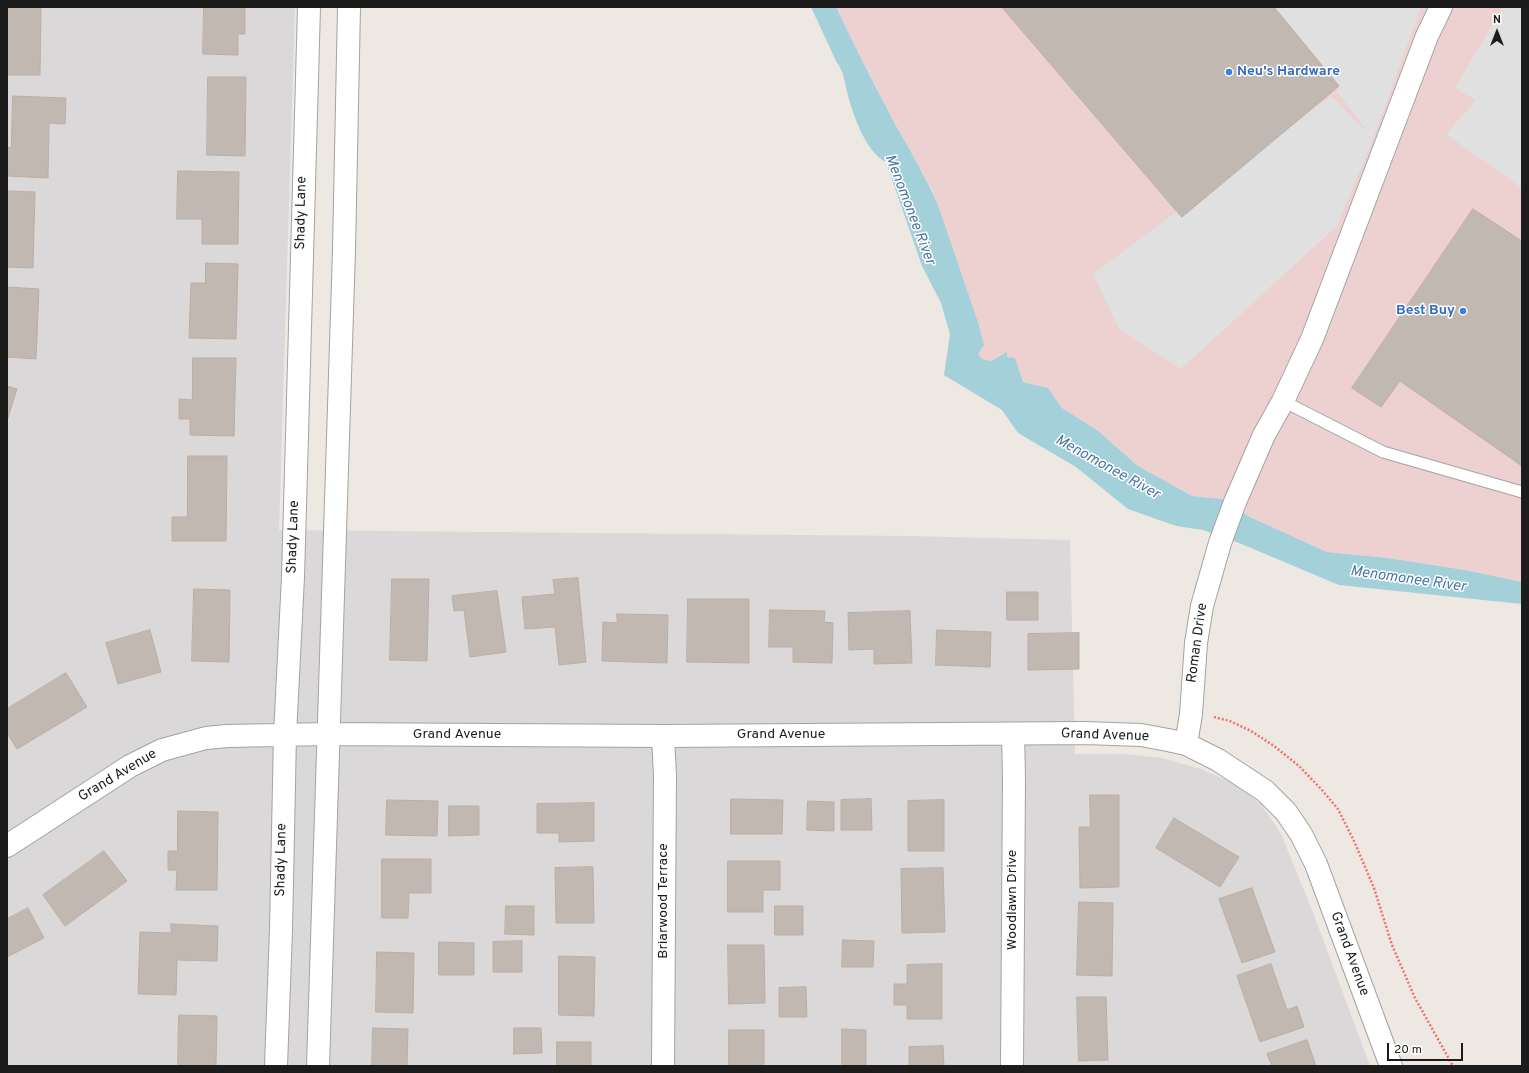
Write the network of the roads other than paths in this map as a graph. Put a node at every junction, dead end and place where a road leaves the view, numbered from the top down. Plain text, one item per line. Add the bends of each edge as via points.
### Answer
1 (309, 7) edge
2 (349, 7) edge
3 (1441, 7) edge
4 (1283, 401) junction
5 (1522, 492) edge
6 (328, 734) junction
7 (1012, 734) junction
8 (285, 735) junction
9 (663, 736) junction
10 (1186, 744) junction
11 (7, 846) edge
12 (276, 1066) edge
13 (318, 1066) edge
14 (663, 1066) edge
15 (1012, 1066) edge
16 (1391, 1066) edge

1 - 8 street, Shady Lane via 293,577
2 - 6 street via 344,250
3 - 4 street, Roman Drive via 1427,36 1312,339
4 - 5 lane via 1383,452
4 - 10 street, Roman Drive via 1264,436 1235,502 1202,606
6 - 8 street, Grand Avenue
6 - 9 street, Grand Avenue
6 - 13 street
7 - 9 street, Grand Avenue
7 - 10 street, Grand Avenue via 1141,735
7 - 15 street, Woodlawn Drive
8 - 11 street, Grand Avenue via 206,738 162,750 130,766
8 - 12 street, Shady Lane
9 - 14 street, Briarwood Terrace
10 - 16 street, Grand Avenue via 1218,760 1265,791 1286,812 1301,834 1316,864

